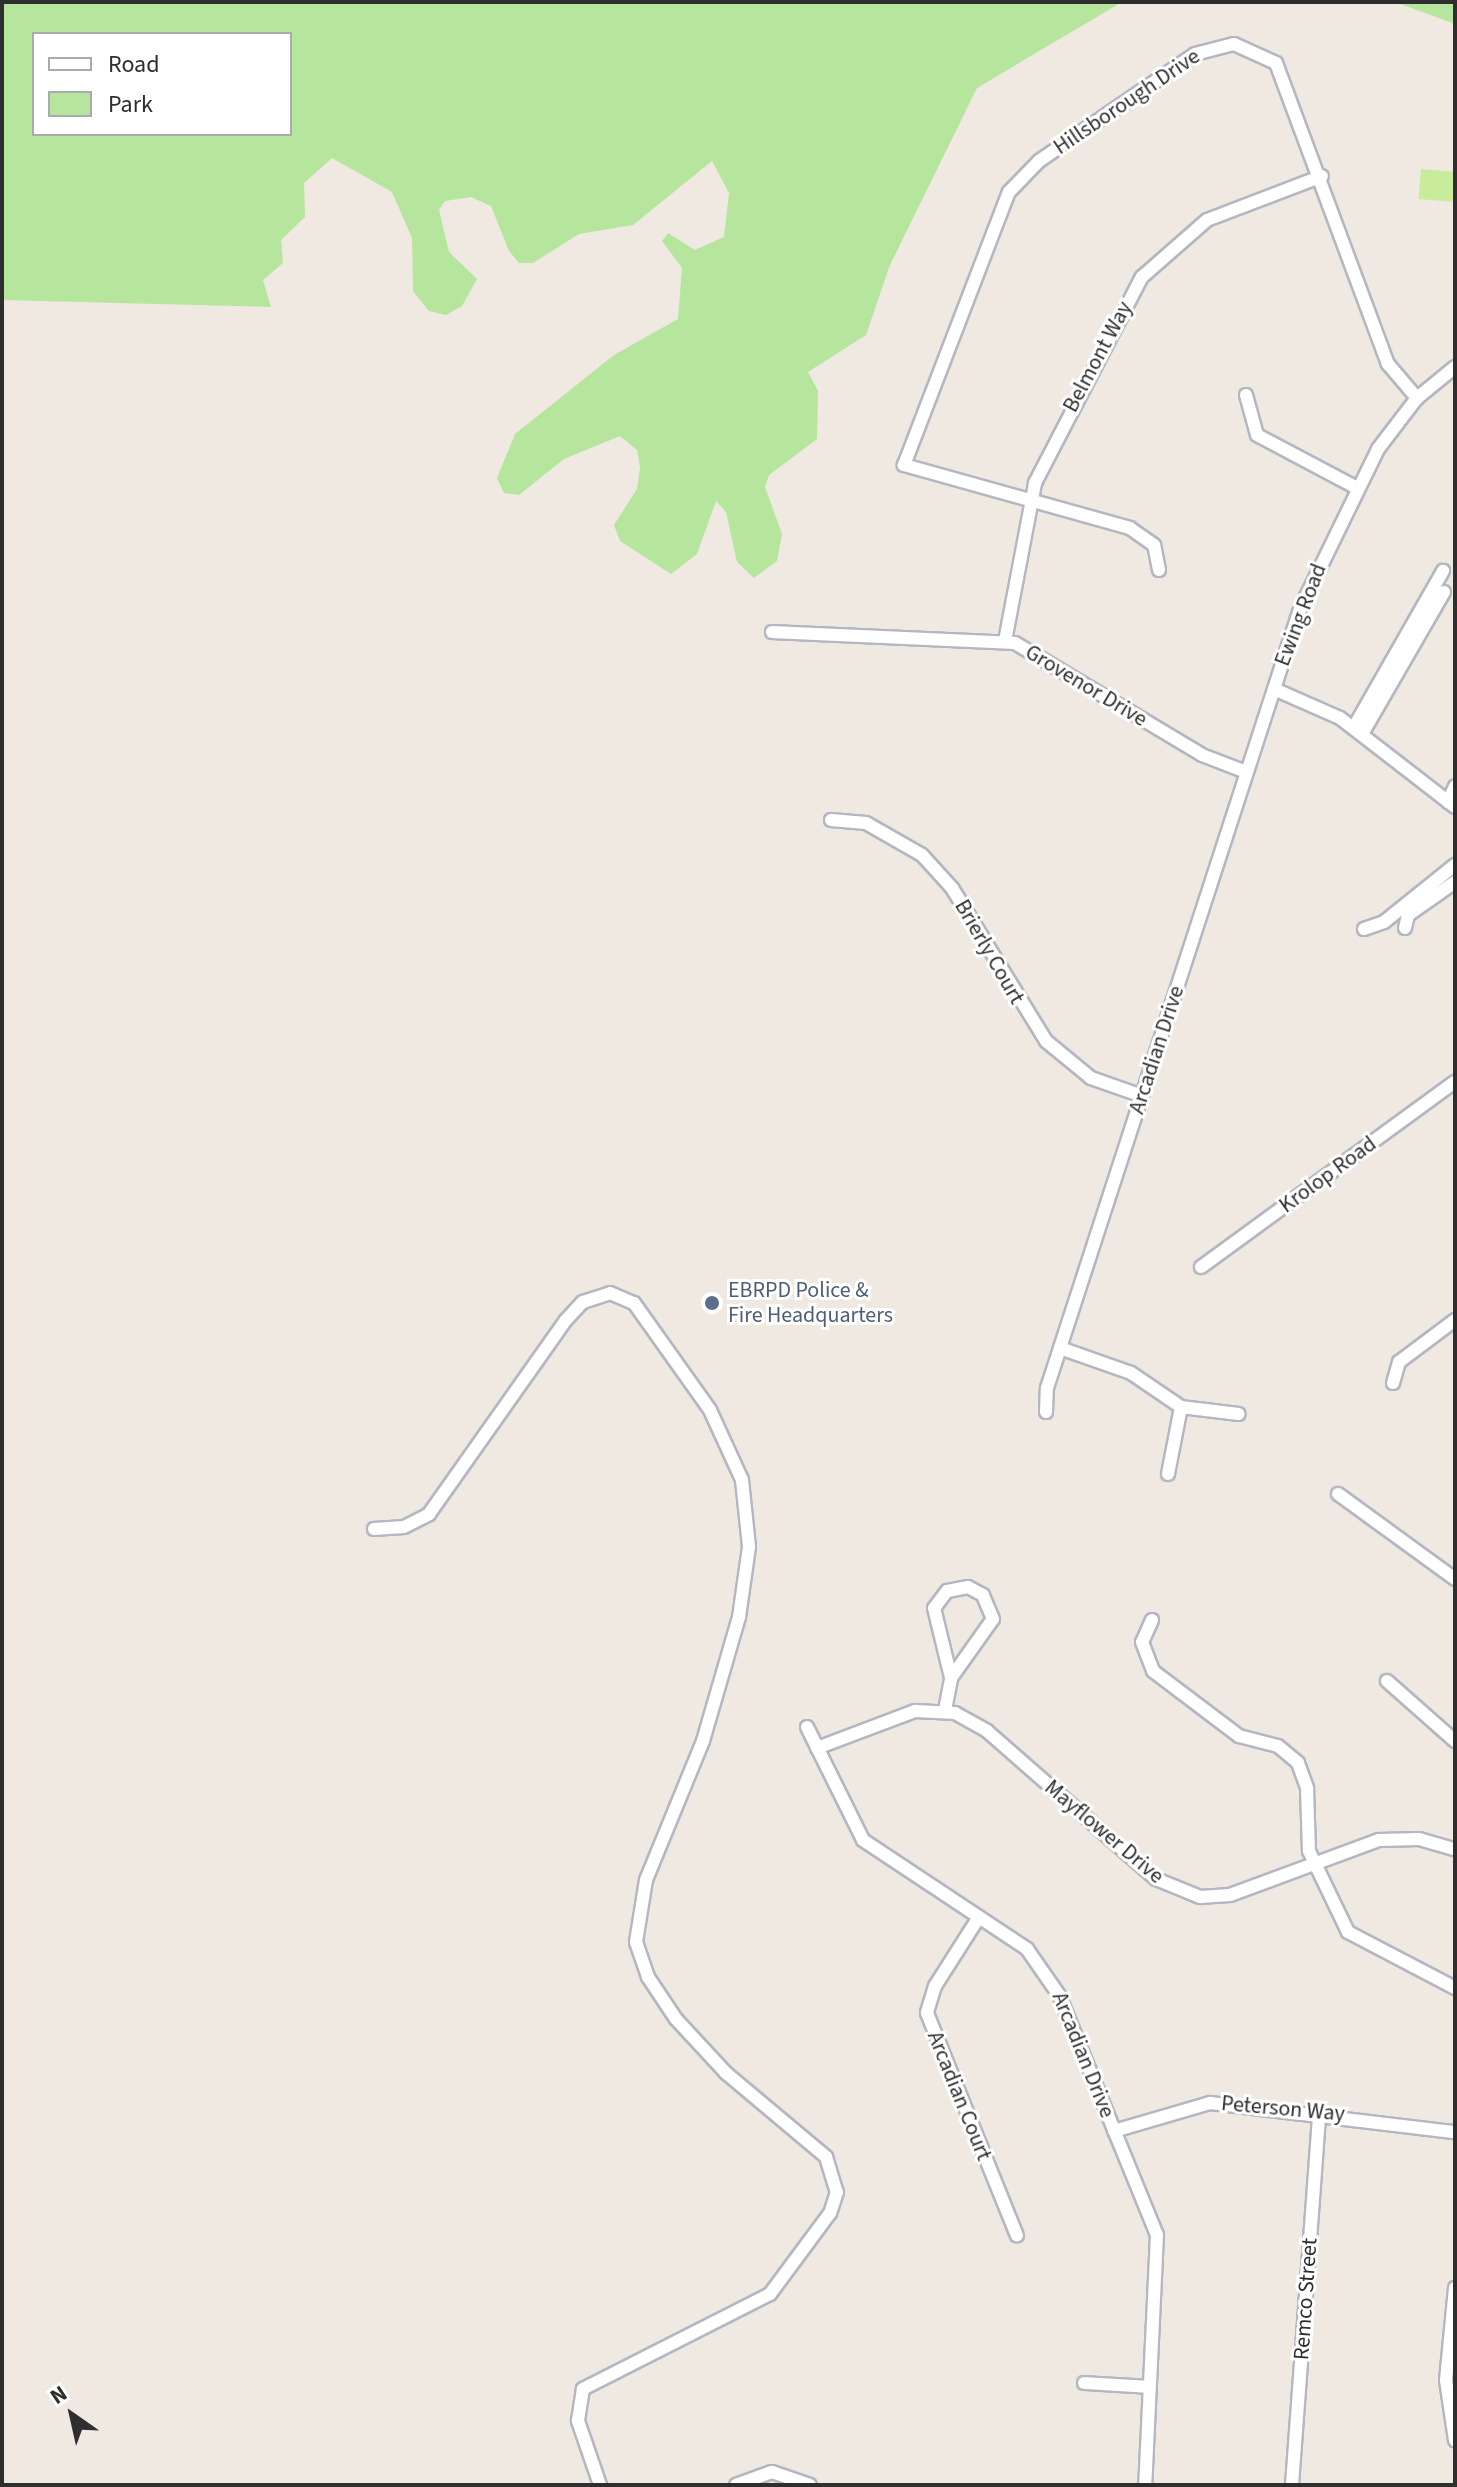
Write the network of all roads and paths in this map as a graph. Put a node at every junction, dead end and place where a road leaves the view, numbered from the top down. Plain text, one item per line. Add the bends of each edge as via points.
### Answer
1 (1322, 176) junction
2 (1455, 367) edge
3 (1246, 395) dead end
4 (1417, 398) junction
5 (1357, 488) junction
6 (1029, 500) junction
7 (1159, 570) dead end
8 (1443, 571) dead end
9 (1444, 592) dead end
10 (772, 632) dead end
11 (1005, 641) junction
12 (1274, 689) junction
13 (1358, 730) junction
14 (1246, 772) junction
15 (1455, 786) edge
16 (1452, 805) edge
17 (831, 820) dead end
18 (1455, 865) edge
19 (1455, 882) edge
20 (1405, 928) dead end
21 (1364, 929) dead end
22 (1455, 1082) edge
23 (1142, 1096) junction
24 (1201, 1267) dead end
25 (1455, 1320) edge
26 (1060, 1348) junction
27 (1393, 1383) dead end
28 (1181, 1407) junction
29 (1046, 1412) dead end
30 (1239, 1414) dead end
31 (1168, 1474) dead end
32 (1338, 1494) dead end
33 (374, 1529) dead end
34 (1455, 1579) edge
35 (1152, 1620) dead end
36 (951, 1678) junction
37 (1387, 1681) dead end
38 (945, 1710) junction
39 (807, 1727) dead end
40 (1455, 1741) edge
41 (817, 1748) junction
42 (1455, 1849) edge
43 (1313, 1864) junction
44 (979, 1917) junction
45 (1455, 1988) edge
46 (1319, 2113) junction
47 (1114, 2131) junction
48 (1455, 2132) edge
49 (1017, 2236) dead end
50 (1455, 2288) edge
51 (1084, 2383) dead end
52 (1149, 2387) junction
53 (1455, 2440) edge
54 (600, 2485) edge
55 (736, 2485) edge
56 (810, 2485) edge
57 (1145, 2485) edge
58 (1292, 2485) edge

1 - 4 street, Hillsborough Drive via 1388,364
1 - 6 street, Belmont Way via 1207,220 1153,263 1068,415
1 - 6 street, Hillsborough Drive via 1276,63 1234,44 1195,54 1039,161 1002,204 904,465
2 - 4 street, Ewing Road
3 - 5 street via 1257,435
4 - 5 street, Ewing Road
5 - 12 street, Ewing Road via 1306,595
6 - 7 street via 1140,533 1154,545
6 - 11 street, Belmont Way
8 - 13 street
9 - 13 street
10 - 11 street, Grovenor Drive
11 - 14 street, Grovenor Drive via 1202,755
12 - 13 street, Ewing Road
12 - 14 street, Arcadian Drive
13 - 16 street, Ewing Road
14 - 23 street, Arcadian Drive
15 - 16 street
17 - 23 street, Brierly Court via 866,823 922,855 952,888 1041,1036 1085,1074
18 - 21 street via 1384,922
19 - 20 street via 1408,915
22 - 24 street, Krolop Road
23 - 26 street, Arcadian Drive
25 - 27 street via 1399,1362
26 - 28 street via 1131,1373
26 - 29 street, Arcadian Drive
28 - 30 street
28 - 31 street
32 - 34 street
33 - 54 street via 414,1523 436,1507 552,1338 583,1302 601,1294 634,1303 710,1410 742,1480 749,1547 739,1617 703,1741 643,1888 635,1935 648,1977 676,2019 726,2073 826,2157 837,2192 830,2213 770,2294 583,2389 578,2421
35 - 43 street via 1142,1642 1153,1671 1239,1736 1278,1746 1298,1763
36 - 36 street via 934,1608 947,1591 968,1587 983,1595 993,1619
36 - 38 street
37 - 40 street
38 - 41 street via 899,1715
38 - 43 street, Mayflower Drive via 987,1731 1171,1888 1220,1897
39 - 41 street, Arcadian Drive
41 - 44 street, Arcadian Drive via 863,1840
42 - 43 street, Mayflower Drive via 1394,1838
43 - 45 street via 1334,1913 1355,1939
44 - 47 street, Arcadian Drive via 1044,1966
44 - 49 street, Arcadian Court via 935,1986 927,2013
46 - 47 street, Peterson Way via 1201,2103
46 - 48 street, Peterson Way
46 - 58 street, Remco Street
47 - 52 street, Arcadian Drive via 1159,2251
50 - 53 street via 1446,2398
51 - 52 street
52 - 57 street, Arcadian Drive
55 - 56 street via 772,2472

